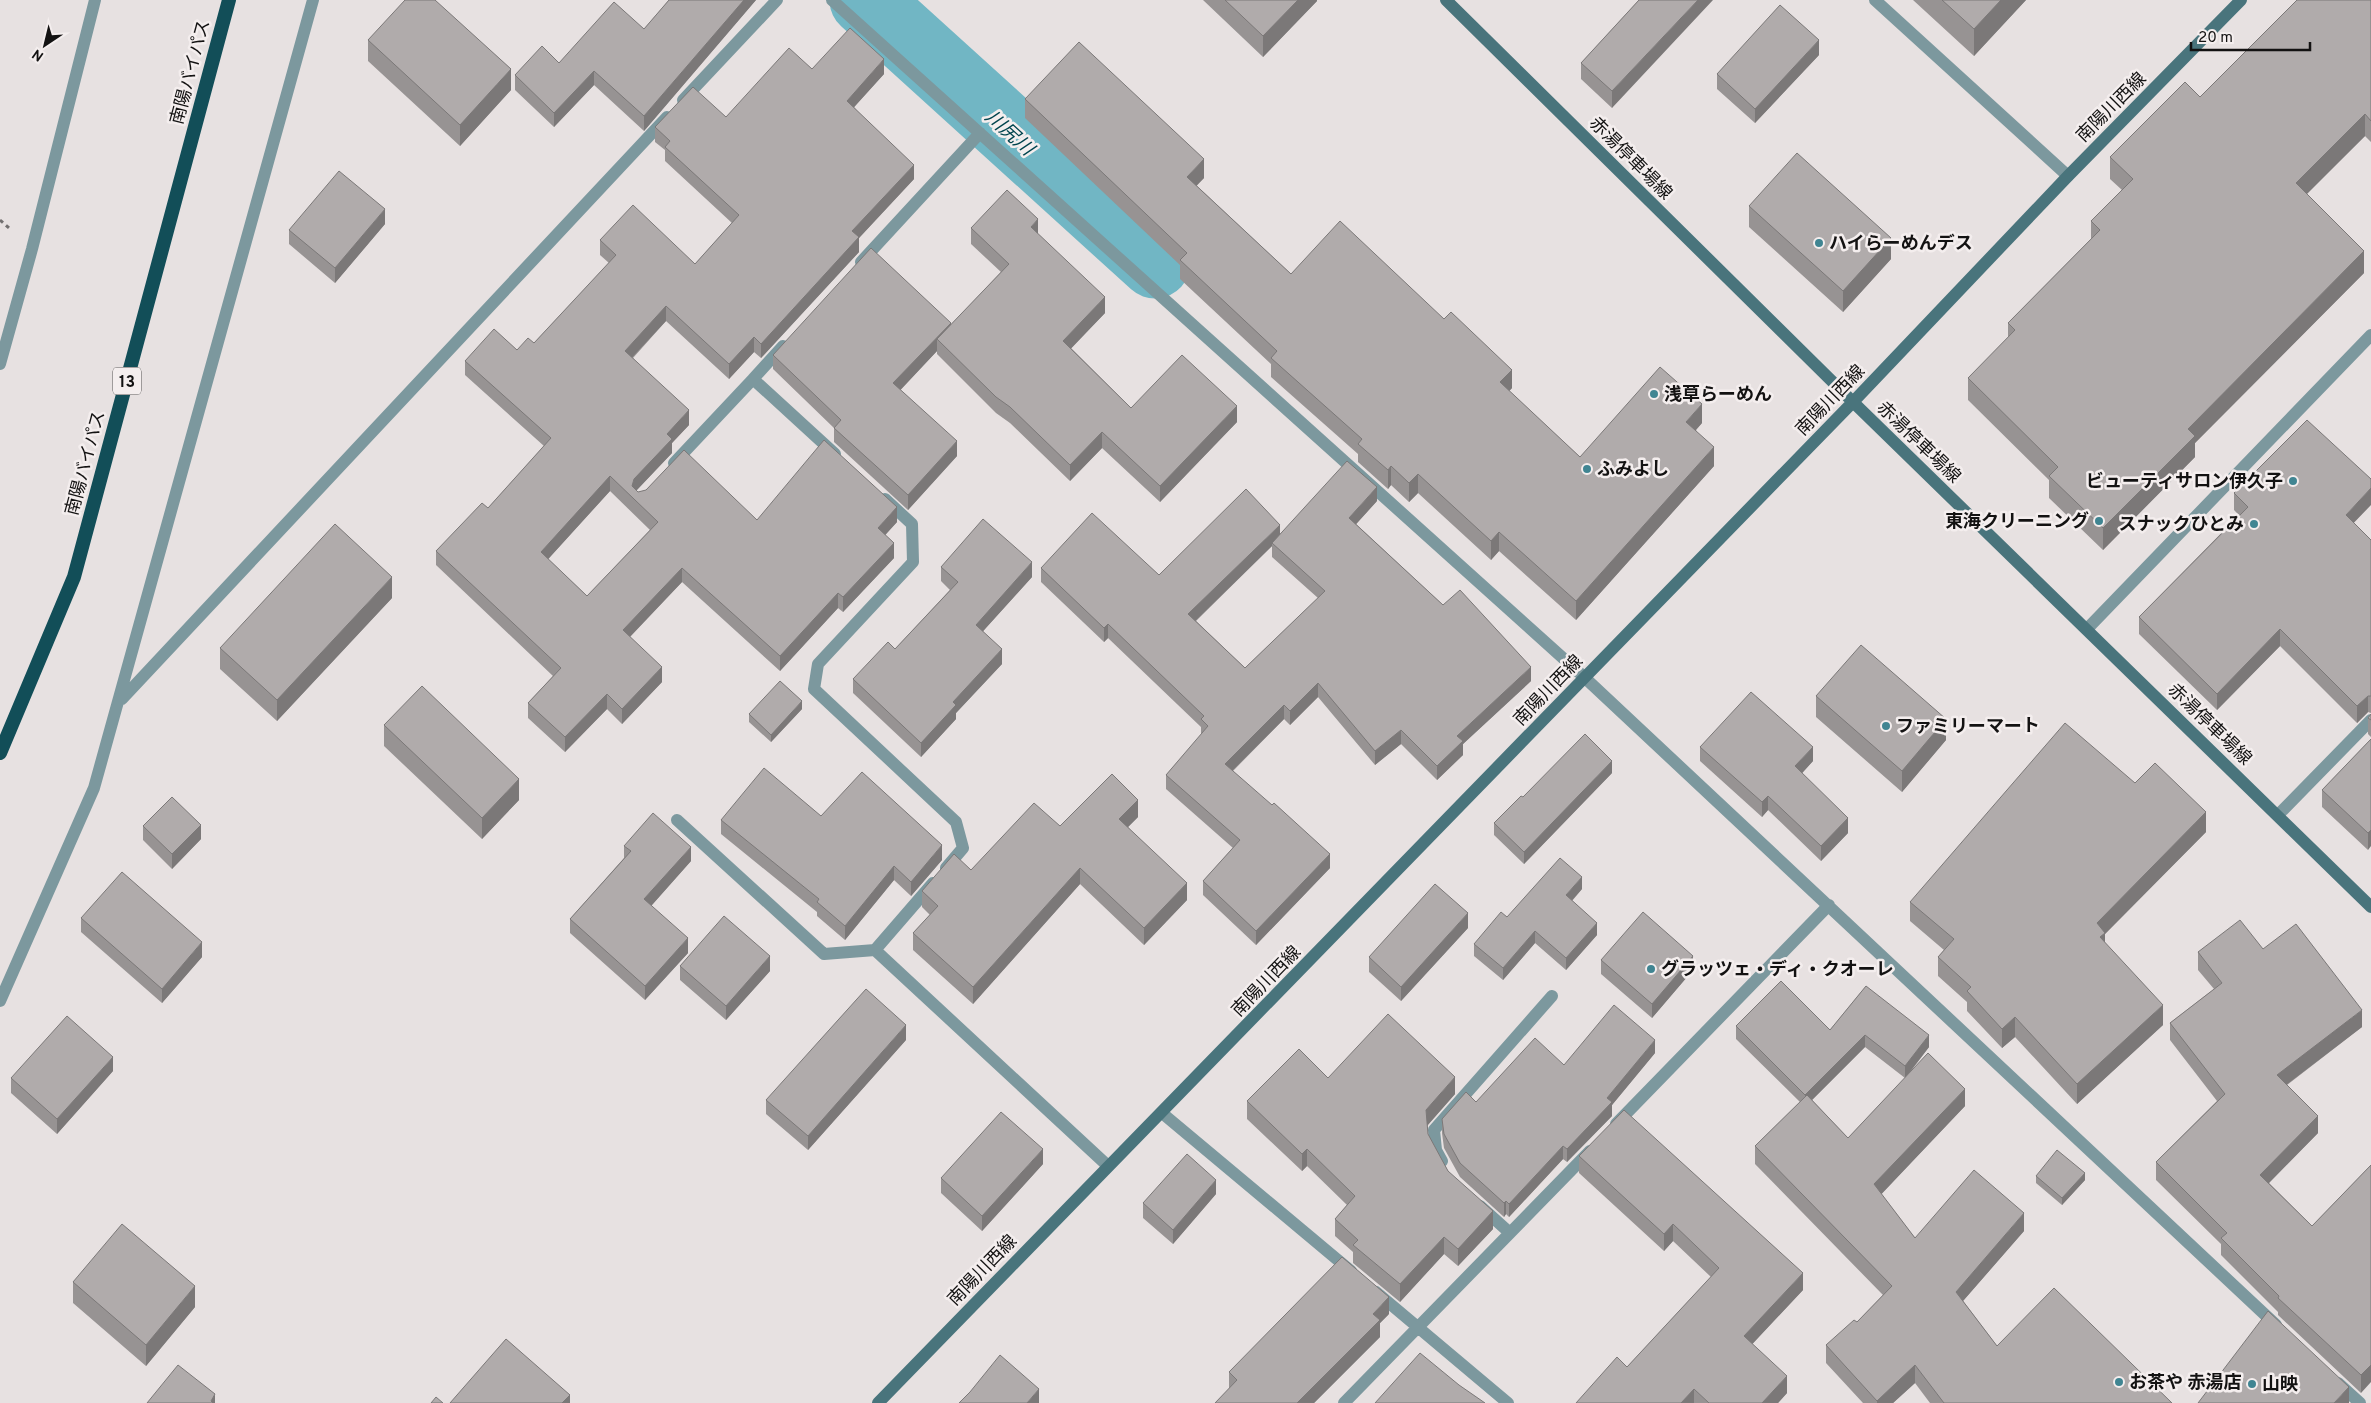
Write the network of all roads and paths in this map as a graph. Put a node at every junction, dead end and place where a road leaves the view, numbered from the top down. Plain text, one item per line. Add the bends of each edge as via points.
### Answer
1 (95, 0) edge
2 (229, 0) edge
3 (313, 0) edge
4 (777, 0) edge
5 (832, 0) edge
6 (1446, 0) edge
7 (1875, 0) edge
8 (2241, 0) edge
9 (980, 133) junction
10 (2068, 176) junction
11 (853, 270) edge
12 (2371, 335) edge
13 (793, 336) edge
14 (0, 364) edge
15 (753, 379) junction
16 (1853, 402) junction
17 (847, 464) edge
18 (667, 471) edge
19 (876, 491) edge
20 (2087, 629) junction
21 (1584, 678) junction
22 (120, 701) junction
23 (2371, 720) edge
24 (0, 754) edge
25 (2278, 815) junction
26 (677, 820) dead end
27 (1829, 906) junction
28 (2371, 907) edge
29 (875, 950) junction
30 (1552, 996) dead end
31 (0, 1001) edge
32 (1162, 1113) junction
33 (1108, 1166) junction
34 (1449, 1174) edge
35 (1468, 1194) edge
36 (1510, 1233) junction
37 (1418, 1328) junction
38 (2283, 1332) edge
39 (2332, 1377) edge
40 (878, 1403) edge
41 (1344, 1403) edge
42 (1508, 1403) edge
43 (2360, 1403) edge

1 - 14 lane
2 - 24 highway, 南陽バイパス / 13 via 74,577
3 - 22 lane
4 - 22 lane
5 - 9 lane
6 - 16 main road, 赤湯停車場線
7 - 10 lane
8 - 10 main road, 南陽川西線
9 - 11 lane
9 - 21 lane
10 - 16 main road, 南陽川西線
12 - 20 lane
13 - 15 lane
15 - 17 lane
15 - 18 lane
16 - 20 main road, 赤湯停車場線
16 - 21 main road, 南陽川西線
19 - 29 lane via 912,524 912,562 818,664 814,689 956,822 963,848
20 - 25 main road, 赤湯停車場線
21 - 27 lane
21 - 32 main road, 南陽川西線
22 - 31 lane via 94,788
23 - 25 lane
25 - 28 main road, 赤湯停車場線
26 - 29 lane via 824,954
27 - 36 lane
27 - 38 lane
29 - 33 lane
30 - 34 lane via 1434,1130 1436,1150
32 - 33 main road, 南陽川西線
32 - 37 lane
33 - 40 main road, 南陽川西線
35 - 36 lane
36 - 37 lane
37 - 41 lane
37 - 42 lane
39 - 43 lane

